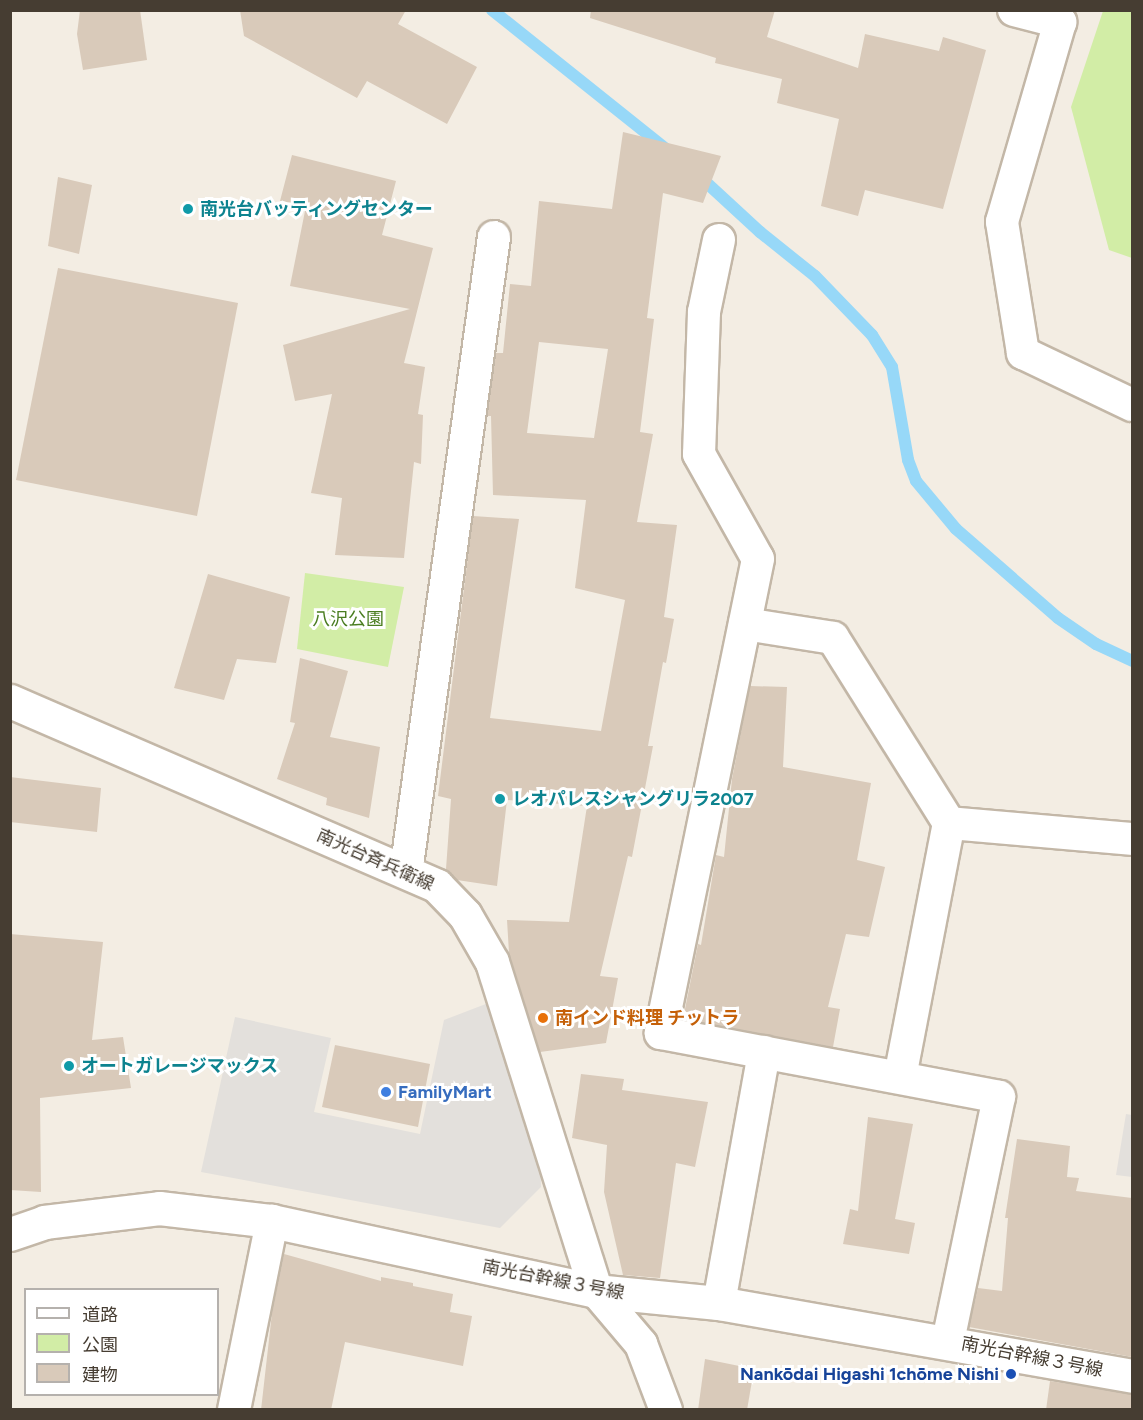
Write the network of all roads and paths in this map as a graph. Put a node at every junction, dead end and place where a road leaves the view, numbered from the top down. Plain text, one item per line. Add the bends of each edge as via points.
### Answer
1 (1014, 10) edge
2 (1061, 16) edge
3 (494, 237) dead end
4 (719, 240) dead end
5 (1132, 405) edge
6 (745, 624) junction
7 (10, 701) edge
8 (948, 823) junction
9 (1132, 839) edge
10 (406, 873) junction
11 (764, 1052) junction
12 (900, 1077) junction
13 (272, 1221) junction
14 (10, 1234) edge
15 (596, 1291) junction
16 (719, 1303) junction
17 (948, 1341) junction
18 (1132, 1376) edge
19 (234, 1410) edge
20 (666, 1410) edge

1 - 2 street
2 - 5 street via 1002,222 1023,353
3 - 10 street
4 - 6 street via 704,312 699,454 758,559
6 - 8 street via 833,638
6 - 11 street via 661,1033
7 - 10 street, 南光台斉兵衛線
8 - 9 street
8 - 12 street
10 - 15 street, 南光台斉兵衛線 via 437,886 465,915 492,962
11 - 12 street
11 - 16 street
12 - 17 street via 999,1097
13 - 14 street, 南光台幹線３号線 via 159,1208 44,1222
13 - 15 street, 南光台幹線３号線
13 - 19 street
15 - 16 street, 南光台幹線３号線
15 - 20 street via 641,1344
16 - 17 street, 南光台幹線３号線
17 - 18 street, 南光台幹線３号線

